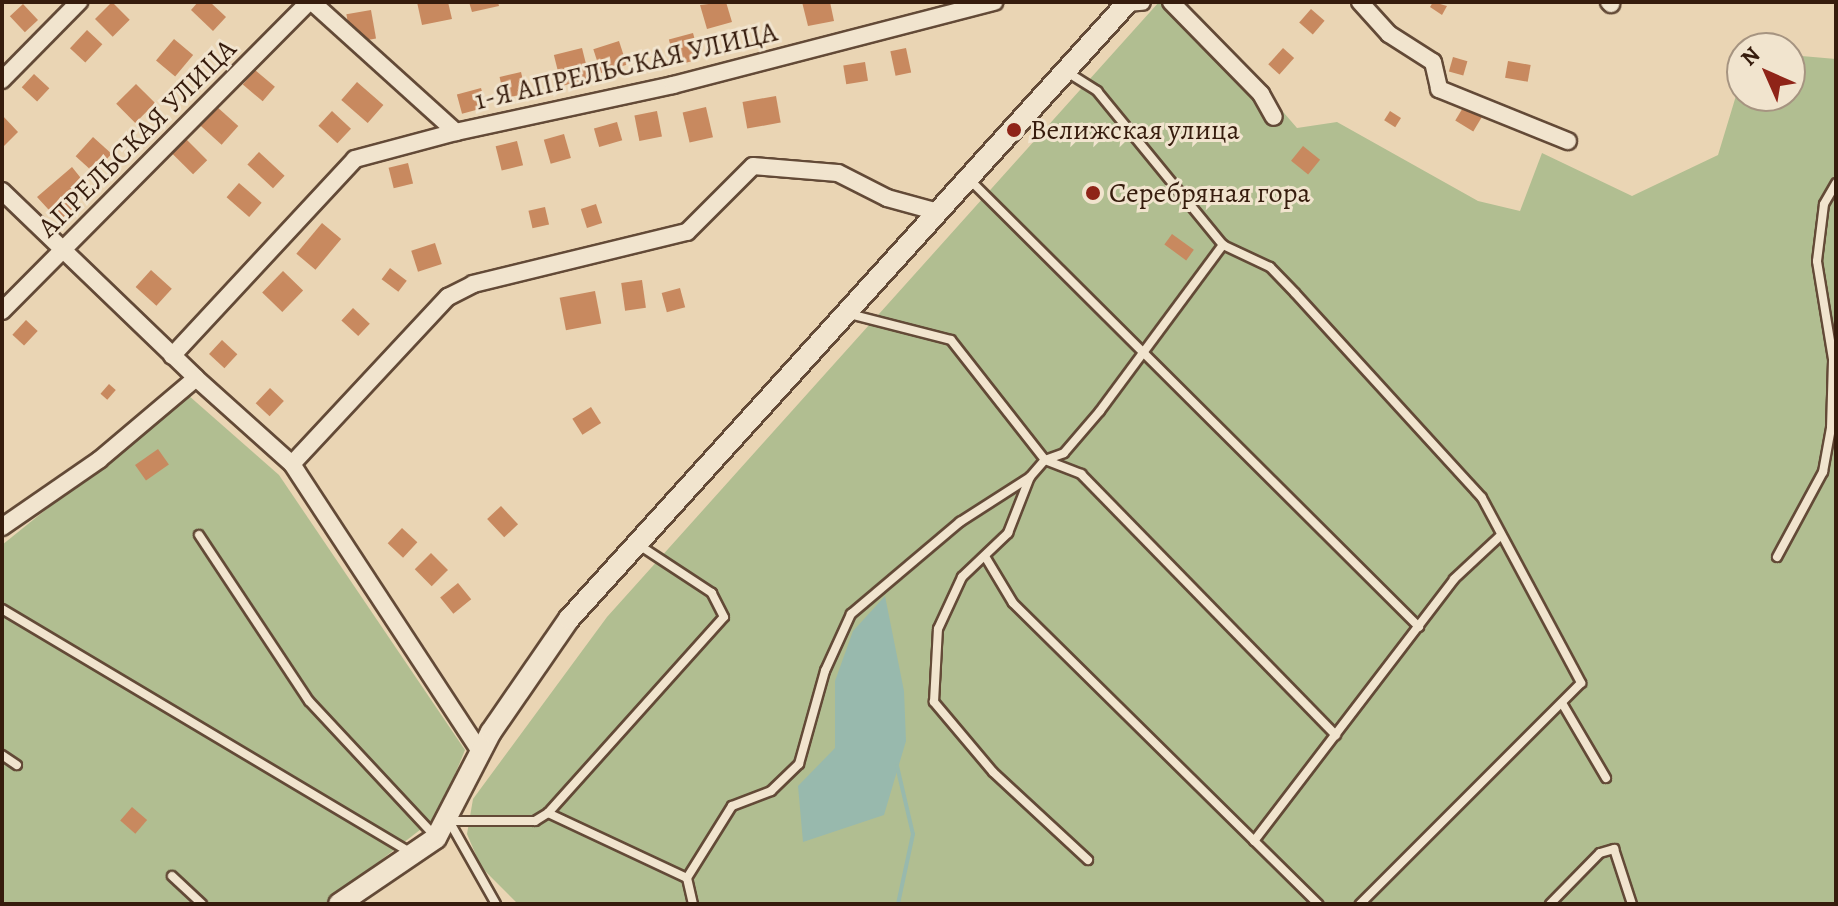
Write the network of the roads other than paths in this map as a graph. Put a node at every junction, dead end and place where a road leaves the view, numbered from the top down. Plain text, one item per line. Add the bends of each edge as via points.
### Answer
1 (79, 2) edge
2 (311, 2) edge
3 (994, 2) edge
4 (1132, 2) edge
5 (1171, 2) edge
6 (1360, 2) edge
7 (1065, 71) junction
8 (2, 80) edge
9 (1274, 117) dead end
10 (456, 132) junction
11 (1568, 141) dead end
12 (968, 178) junction
13 (1836, 183) edge
14 (3, 193) edge
15 (938, 212) junction
16 (1223, 245) junction
17 (58, 252) junction
18 (2, 311) edge
19 (846, 313) junction
20 (1147, 353) junction
21 (172, 356) junction
22 (196, 378) junction
23 (1045, 460) junction
24 (292, 464) junction
25 (1030, 477) junction
26 (2, 527) edge
27 (199, 535) dead end
28 (1499, 537) junction
29 (637, 544) junction
30 (1777, 557) dead end
31 (986, 558) junction
32 (2, 609) edge
33 (1419, 627) junction
34 (1562, 703) junction
35 (1336, 735) junction
36 (481, 753) junction
37 (2, 755) edge
38 (17, 765) dead end
39 (1606, 778) dead end
40 (548, 813) junction
41 (443, 830) junction
42 (1254, 841) junction
43 (411, 853) junction
44 (1088, 860) dead end
45 (172, 876) dead end
46 (687, 878) junction
47 (202, 904) edge
48 (339, 904) edge
49 (496, 904) edge
50 (693, 904) edge
51 (1318, 904) edge
52 (1360, 904) edge
53 (1550, 904) edge
54 (1632, 904) edge

1 - 8 street
2 - 10 street, 1-Я АПРЕЛЬСКАЯ УЛИЦА
2 - 17 street, АПРЕЛЬСКАЯ УЛИЦА
3 - 10 street, 1-Я АПРЕЛЬСКАЯ УЛИЦА via 673,85
4 - 7 street
5 - 9 street via 1242,72
6 - 11 street via 1389,34 1433,62 1439,89
7 - 12 street
7 - 16 lane via 1097,91
10 - 21 street, 1-Я АПРЕЛЬСКАЯ УЛИЦА via 355,159
12 - 15 street
12 - 20 lane
13 - 30 lane via 1824,204 1817,261 1833,359 1831,428 1823,472
14 - 17 street
15 - 19 street
15 - 24 street via 838,173 753,166 687,232 473,284 448,297
16 - 20 lane
16 - 28 lane via 1270,267 1295,293 1482,498
17 - 18 street, АПРЕЛЬСКАЯ УЛИЦА
17 - 21 street
19 - 23 lane via 951,340
19 - 29 street
20 - 23 lane via 1064,453
20 - 33 lane
21 - 22 street
22 - 24 street
22 - 26 street via 99,460
23 - 25 lane
23 - 35 lane via 1081,474
24 - 36 street
25 - 31 lane via 1008,533
25 - 46 lane via 960,522 851,614 825,671 799,764 771,791 732,806
27 - 41 lane via 309,701
28 - 33 lane via 1454,579
28 - 34 lane via 1581,683
29 - 36 street via 569,619
29 - 40 lane via 712,593 724,617
31 - 42 lane via 1013,603
31 - 44 lane via 962,577 938,629 934,702 993,772
32 - 43 lane
33 - 35 lane
34 - 39 lane
34 - 52 lane
35 - 42 lane
36 - 41 street
37 - 38 lane
40 - 41 lane via 535,821
40 - 46 lane
41 - 43 street
41 - 49 lane
42 - 51 lane
43 - 48 street
45 - 47 lane
46 - 50 lane
53 - 54 lane via 1600,853 1614,849

